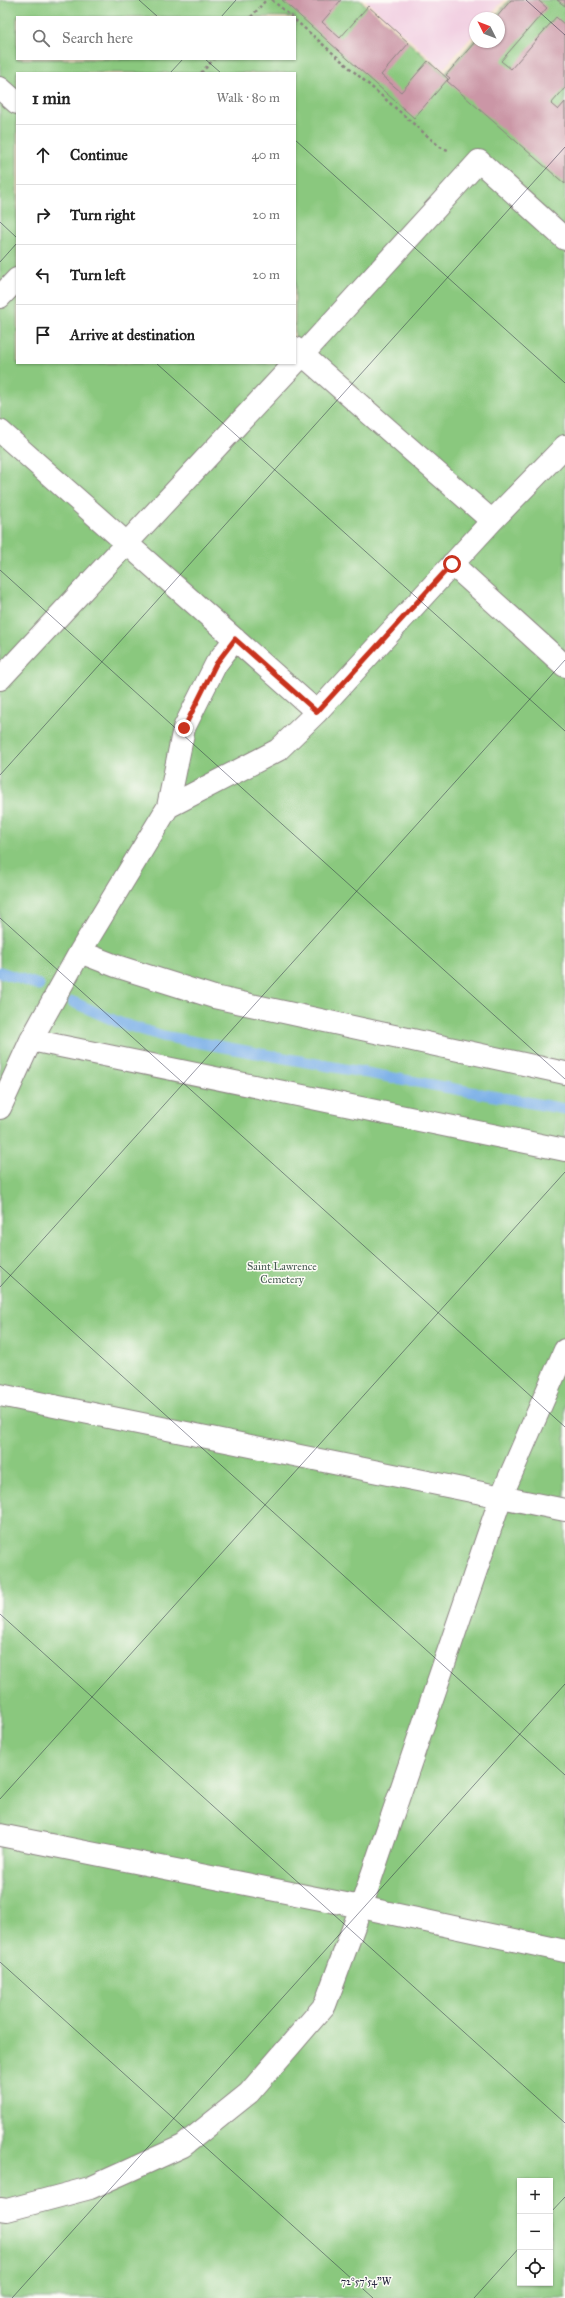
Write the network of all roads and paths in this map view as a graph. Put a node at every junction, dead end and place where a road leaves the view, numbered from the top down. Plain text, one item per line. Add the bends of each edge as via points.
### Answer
1 (266, 0) edge
2 (272, 0) edge
3 (252, 16) edge
4 (291, 16) edge
5 (296, 21) edge
6 (213, 60) edge
7 (202, 72) edge
8 (0, 88) edge
9 (16, 102) edge
10 (479, 162) junction
11 (565, 239) edge
12 (16, 280) edge
13 (0, 297) edge
14 (297, 357) edge
15 (291, 364) edge
16 (0, 430) edge
17 (565, 446) edge
18 (492, 521) junction
19 (126, 542) junction
20 (452, 564) junction
21 (235, 639) junction
22 (565, 666) edge
23 (0, 679) edge
24 (317, 712) junction
25 (168, 807) junction
26 (80, 952) junction
27 (31, 1040) junction
28 (565, 1073) edge
29 (0, 1108) edge
30 (565, 1150) edge
31 (565, 1350) edge
32 (0, 1395) edge
33 (501, 1497) junction
34 (565, 1510) edge
35 (0, 1835) edge
36 (361, 1907) junction
37 (565, 1950) edge
38 (0, 2209) edge

1 - 3 path
2 - 4 path
5 - 10 path via 440,147
6 - 7 path
8 - 9 lane
10 - 11 lane
10 - 14 lane
12 - 13 lane
14 - 18 lane
15 - 19 lane
16 - 19 lane
17 - 18 lane
18 - 20 lane
19 - 21 lane
19 - 23 lane
20 - 22 lane
20 - 24 lane
21 - 24 lane
21 - 25 lane via 216,664 184,728
24 - 25 lane via 278,750
25 - 26 lane
26 - 27 lane
26 - 28 lane via 214,997
27 - 29 lane
27 - 30 lane
31 - 33 lane
32 - 33 lane
33 - 34 lane
33 - 36 lane
35 - 36 lane
36 - 37 lane
36 - 38 lane via 325,2005 249,2093 183,2146 90,2188 6,2210

